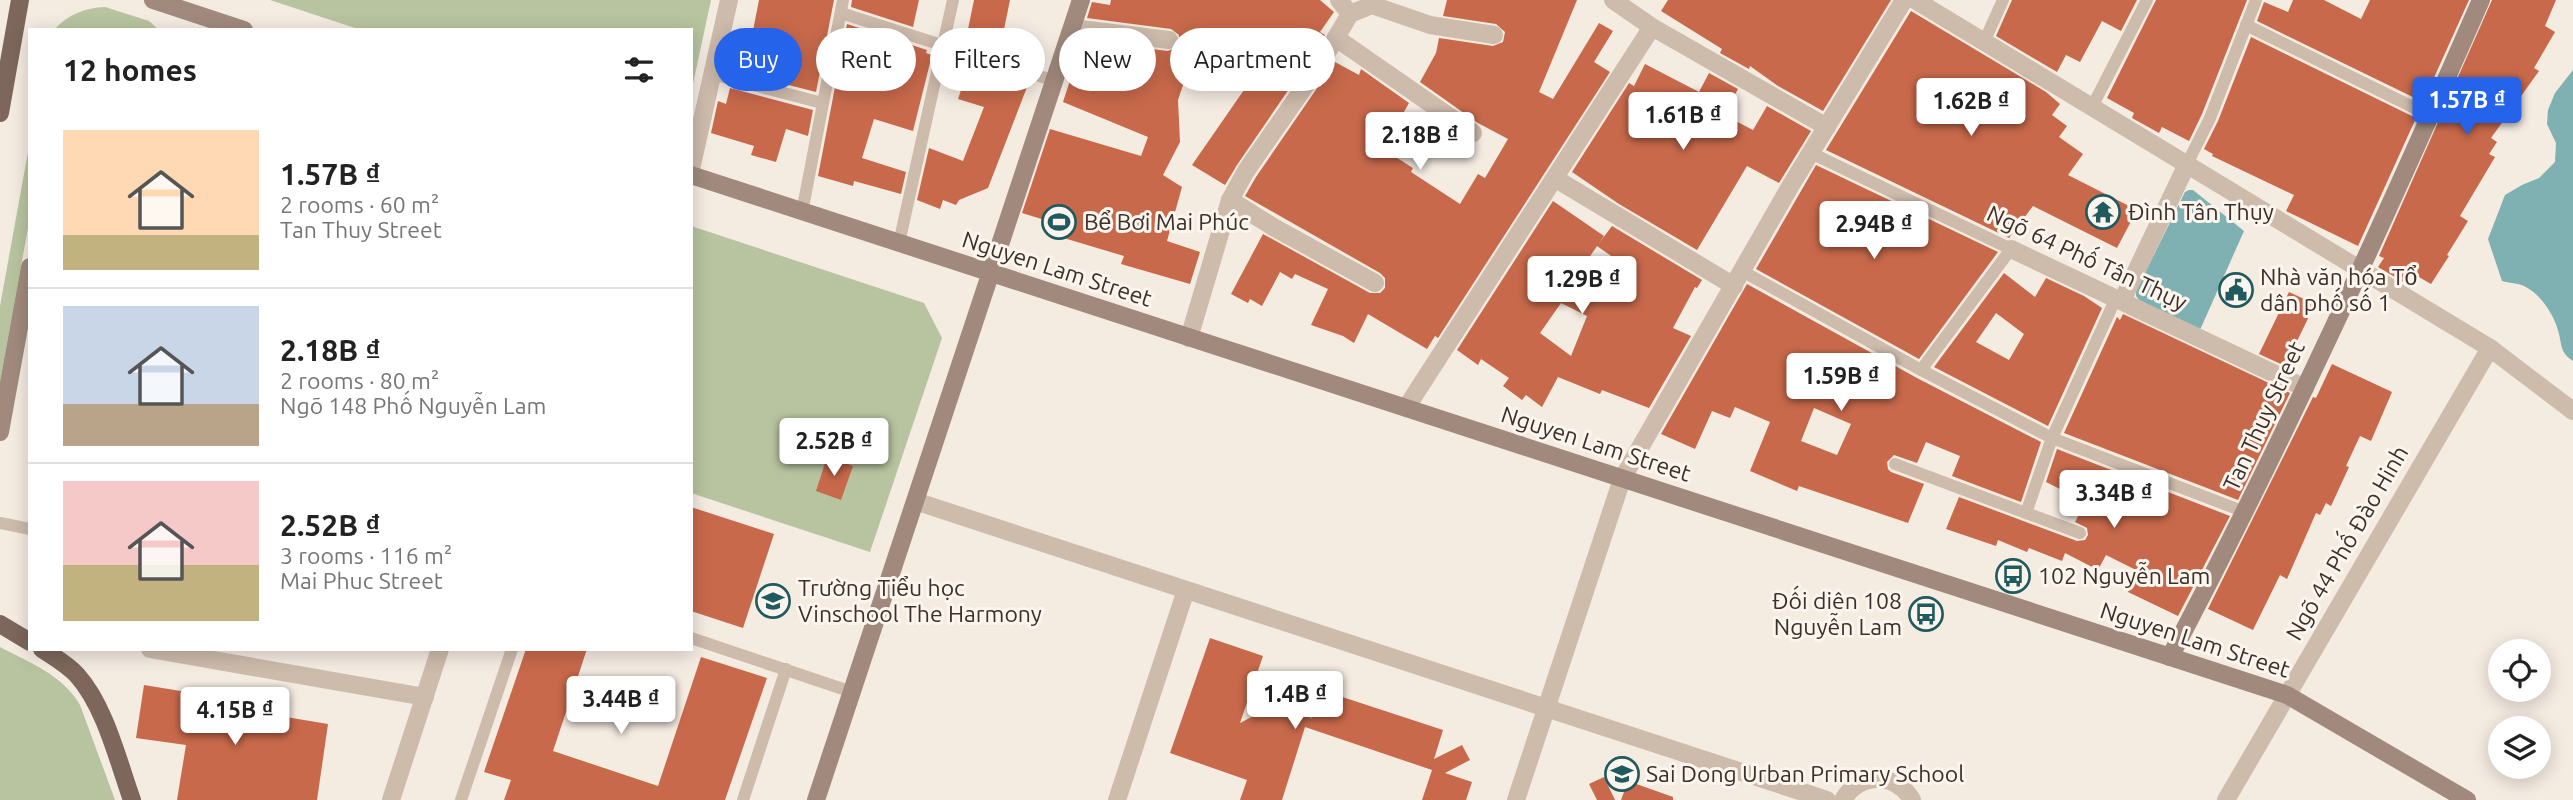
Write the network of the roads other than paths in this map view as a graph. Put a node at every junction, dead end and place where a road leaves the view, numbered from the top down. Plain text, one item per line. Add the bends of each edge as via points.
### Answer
1 (20, 0) edge
2 (153, 0) edge
3 (729, 0) edge
4 (953, 0) edge
5 (1082, 0) edge
6 (1613, 0) edge
7 (1904, 0) edge
8 (1915, 0) edge
9 (2003, 0) edge
10 (2147, 0) edge
11 (2256, 0) edge
12 (2482, 0) edge
13 (842, 6) edge
14 (1345, 7) edge
15 (1406, 8) edge
16 (2246, 25) junction
17 (1652, 27) junction
18 (238, 28) edge
19 (948, 28) edge
20 (1073, 28) edge
21 (1494, 35) dead end
22 (1336, 37) junction
23 (1156, 38) edge
24 (1169, 40) dead end
25 (930, 41) edge
26 (1984, 42) junction
27 (1059, 69) edge
28 (712, 74) junction
29 (1045, 78) edge
30 (1055, 81) junction
31 (934, 91) edge
32 (822, 103) junction
33 (2092, 107) junction
34 (0, 113) edge
35 (2431, 116) junction
36 (1827, 127) junction
37 (1474, 133) dead end
38 (1811, 153) junction
39 (693, 160) edge
40 (2187, 164) junction
41 (693, 176) edge
42 (1556, 178) junction
43 (1230, 200) junction
44 (802, 212) junction
45 (899, 243) junction
46 (2011, 248) junction
47 (2360, 270) junction
48 (990, 272) junction
49 (28, 278) edge
50 (1738, 279) junction
51 (1375, 283) dead end
52 (2119, 300) junction
53 (1189, 338) junction
54 (2490, 348) junction
55 (1921, 370) junction
56 (2305, 388) junction
57 (1406, 408) junction
58 (2573, 411) edge
59 (0, 432) edge
60 (2052, 438) junction
61 (1895, 464) dead end
62 (1622, 479) junction
63 (915, 501) junction
64 (2245, 512) junction
65 (2026, 513) junction
66 (0, 523) edge
67 (28, 529) edge
68 (2080, 533) dead end
69 (1186, 590) junction
70 (0, 624) edge
71 (693, 639) edge
72 (28, 641) edge
73 (45, 651) edge
74 (161, 651) edge
75 (439, 651) edge
76 (511, 651) edge
77 (2171, 657) junction
78 (786, 669) junction
79 (852, 692) junction
80 (2287, 695) junction
81 (425, 697) junction
82 (1546, 708) junction
83 (132, 800) edge
84 (391, 800) edge
85 (461, 800) edge
86 (743, 800) edge
87 (816, 800) edge
88 (1117, 800) edge
89 (1517, 800) edge
90 (1827, 800) edge
91 (1843, 800) edge
92 (1912, 800) edge
93 (2226, 800) edge
94 (2467, 800) edge

1 - 34 main road
2 - 18 street
3 - 28 street
4 - 19 lane
5 - 20 street
6 - 17 street
7 - 36 street
8 - 26 street
9 - 26 lane
10 - 33 lane
11 - 16 lane
12 - 35 street, Tan Thuy Street
13 - 25 lane
13 - 32 lane
14 - 15 street
14 - 22 street
15 - 21 street via 1430,25
16 - 35 lane
16 - 40 lane
17 - 36 street
17 - 42 street
22 - 37 street
22 - 43 street
23 - 24 street
26 - 33 street
27 - 30 street
28 - 32 lane
28 - 39 street
29 - 30 lane
30 - 48 street
31 - 45 lane
32 - 44 lane
33 - 40 street
35 - 47 street, Tan Thuy Street
36 - 38 street
38 - 46 lane, Ngõ 64 Phố Tân Thụy
38 - 50 street
40 - 47 street
40 - 52 street
41 - 44 street, Nguyen Lam Street
42 - 50 street
42 - 57 street
43 - 51 street
43 - 53 street
44 - 45 street, Nguyen Lam Street
45 - 48 street, Nguyen Lam Street
46 - 52 street, Ngõ 64 Phố Tân Thụy
46 - 55 lane
47 - 54 street
47 - 56 street, Tan Thuy Street
48 - 53 street, Nguyen Lam Street
48 - 63 street
49 - 59 street
50 - 55 lane
50 - 62 street
52 - 56 street, Ngõ 64 Phố Tân Thụy
52 - 60 lane
53 - 57 street, Nguyen Lam Street
54 - 58 street
54 - 80 street, Ngõ 44 Phố Đào Hinh
55 - 60 lane
56 - 64 street, Tan Thuy Street
57 - 62 street, Nguyen Lam Street
60 - 64 lane
60 - 65 lane
61 - 65 lane
62 - 77 street, Nguyen Lam Street
62 - 82 street
63 - 69 street
63 - 79 street
64 - 77 street, Tan Thuy Street
65 - 68 lane
66 - 67 lane
69 - 82 street
69 - 88 street
70 - 72 main road
71 - 78 lane
73 - 83 main road via 76,674 89,691
74 - 81 street
75 - 81 street
76 - 85 lane
77 - 80 street, Nguyen Lam Street
78 - 79 lane
78 - 86 lane
79 - 87 street
80 - 93 street, Ngõ 44 Phố Đào Hinh
80 - 94 street, Nguyen Lam Street
81 - 84 street
82 - 89 street
82 - 90 street
91 - 92 street via 1857,784 1881,778 1898,784

